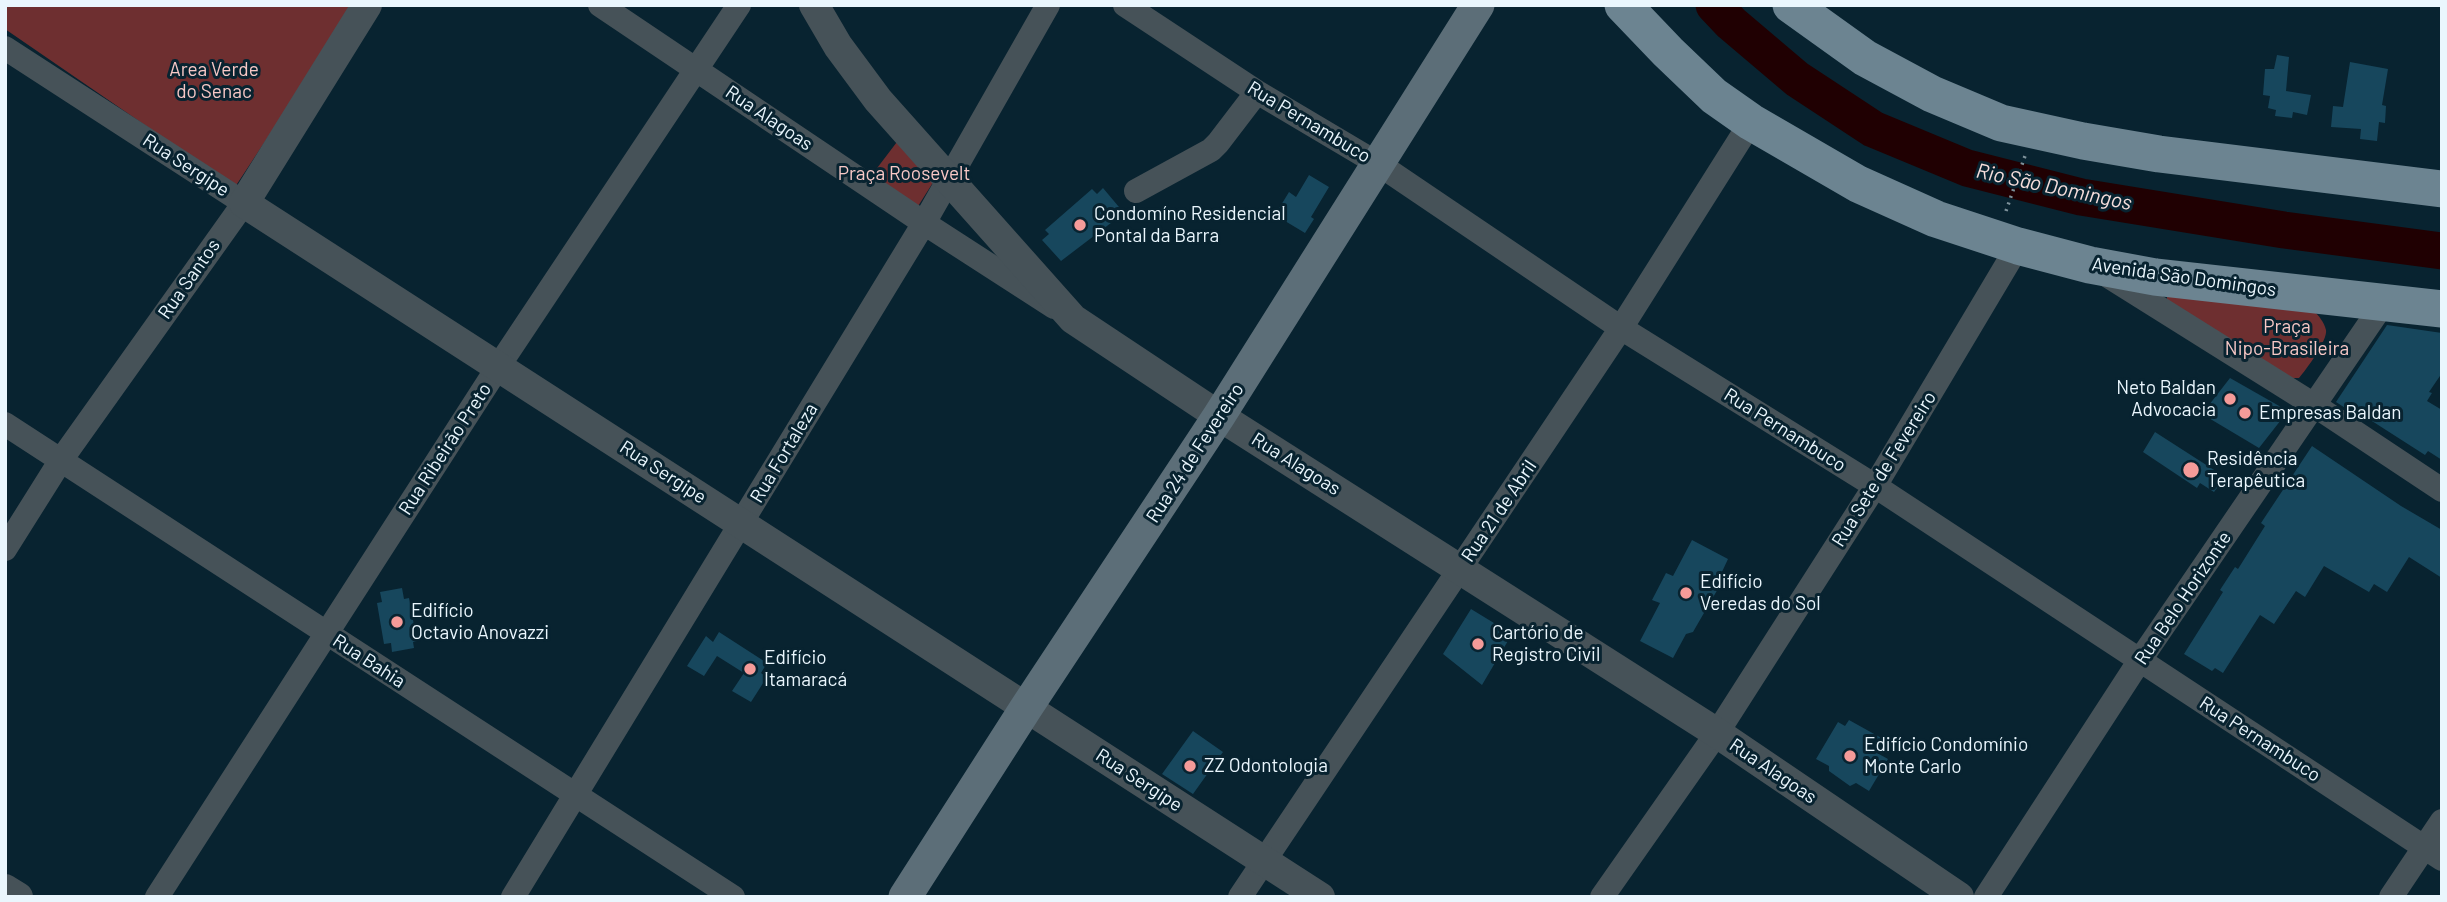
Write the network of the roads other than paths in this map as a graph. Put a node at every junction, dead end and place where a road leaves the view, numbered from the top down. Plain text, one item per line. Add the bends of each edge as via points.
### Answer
1 (367, 5) edge
2 (600, 5) edge
3 (739, 5) edge
4 (814, 5) edge
5 (1048, 5) edge
6 (1125, 5) edge
7 (1478, 5) edge
8 (1623, 5) edge
9 (1791, 5) edge
10 (5, 48) edge
11 (696, 69) junction
12 (1257, 92) junction
13 (1751, 122) junction
14 (1380, 165) junction
15 (949, 181) junction
16 (2442, 190) edge
17 (1136, 191) dead end
18 (244, 203) junction
19 (924, 223) junction
20 (2018, 246) junction
21 (2090, 265) junction
22 (2385, 301) junction
23 (2442, 309) edge
24 (1073, 319) junction
25 (1621, 328) junction
26 (498, 367) junction
27 (2314, 405) junction
28 (1219, 416) junction
29 (5, 424) edge
30 (61, 460) junction
31 (1875, 486) junction
32 (2442, 490) edge
33 (741, 523) junction
34 (5, 548) edge
35 (1460, 569) junction
36 (327, 634) junction
37 (2140, 660) junction
38 (1026, 708) junction
39 (1717, 733) junction
40 (576, 796) junction
41 (2442, 821) edge
42 (2433, 853) edge
43 (1264, 861) junction
44 (5, 889) edge
45 (18, 897) edge
46 (157, 897) edge
47 (513, 897) edge
48 (733, 897) edge
49 (905, 897) edge
50 (1240, 897) edge
51 (1320, 897) edge
52 (1602, 897) edge
53 (1959, 897) edge
54 (1986, 897) edge
55 (2391, 897) edge

1 - 18 street, Rua Santos
2 - 11 street, Rua Alagoas
3 - 11 street, Rua Ribeirão Preto
4 - 15 street via 870,89
5 - 15 street, Rua Fortaleza
6 - 12 street, Rua Pernambuco
7 - 14 main road, Rua 24 de Fevereiro
8 - 13 main road, Avenida São Domingos via 1714,96
9 - 16 main road via 1865,58 1932,94 2001,123 2160,154
10 - 18 street, Rua Sergipe
11 - 19 street, Rua Alagoas
11 - 26 street, Rua Ribeirão Preto
12 - 14 street, Rua Pernambuco
12 - 17 street via 1211,150
13 - 20 main road, Avenida São Domingos via 1858,184 1936,219
13 - 25 street, Rua 21 de Abril
14 - 25 street, Rua Pernambuco
14 - 28 main road, Rua 24 de Fevereiro
15 - 19 street, Rua Fortaleza
15 - 24 street
18 - 26 street, Rua Sergipe
18 - 30 street, Rua Santos
19 - 24 street, Rua Alagoas
19 - 33 street, Rua Fortaleza
20 - 21 main road, Avenida São Domingos
20 - 31 street, Rua Sete de Fevereiro
21 - 22 main road, Avenida São Domingos via 2155,277
21 - 27 street
22 - 23 main road, Avenida São Domingos
22 - 27 street, Rua Belo Horizonte
24 - 28 street, Rua Alagoas
25 - 31 street, Rua Pernambuco
25 - 35 street, Rua 21 de Abril
26 - 33 street, Rua Sergipe
26 - 36 street, Rua Ribeirão Preto
27 - 32 street
27 - 37 street, Rua Belo Horizonte
28 - 35 street, Rua Alagoas
28 - 38 main road, Rua 24 de Fevereiro
29 - 30 street, Rua Bahia
30 - 34 street, Rua Santos
30 - 36 street, Rua Bahia
31 - 37 street, Rua Pernambuco
31 - 39 street, Rua Sete de Fevereiro
33 - 38 street, Rua Sergipe
33 - 40 street, Rua Fortaleza
35 - 39 street, Rua Alagoas
35 - 43 street, Rua 21 de Abril
36 - 40 street, Rua Bahia
36 - 46 street, Rua Ribeirão Preto
37 - 42 street, Rua Pernambuco
37 - 54 street, Rua Belo Horizonte
38 - 43 street, Rua Sergipe
38 - 49 main road, Rua 24 de Fevereiro
39 - 52 street, Rua Sete de Fevereiro
39 - 53 street, Rua Alagoas
40 - 47 street, Rua Fortaleza
40 - 48 street, Rua Bahia
41 - 42 street
42 - 55 street
43 - 50 street, Rua 21 de Abril
43 - 51 street, Rua Sergipe
44 - 45 street

